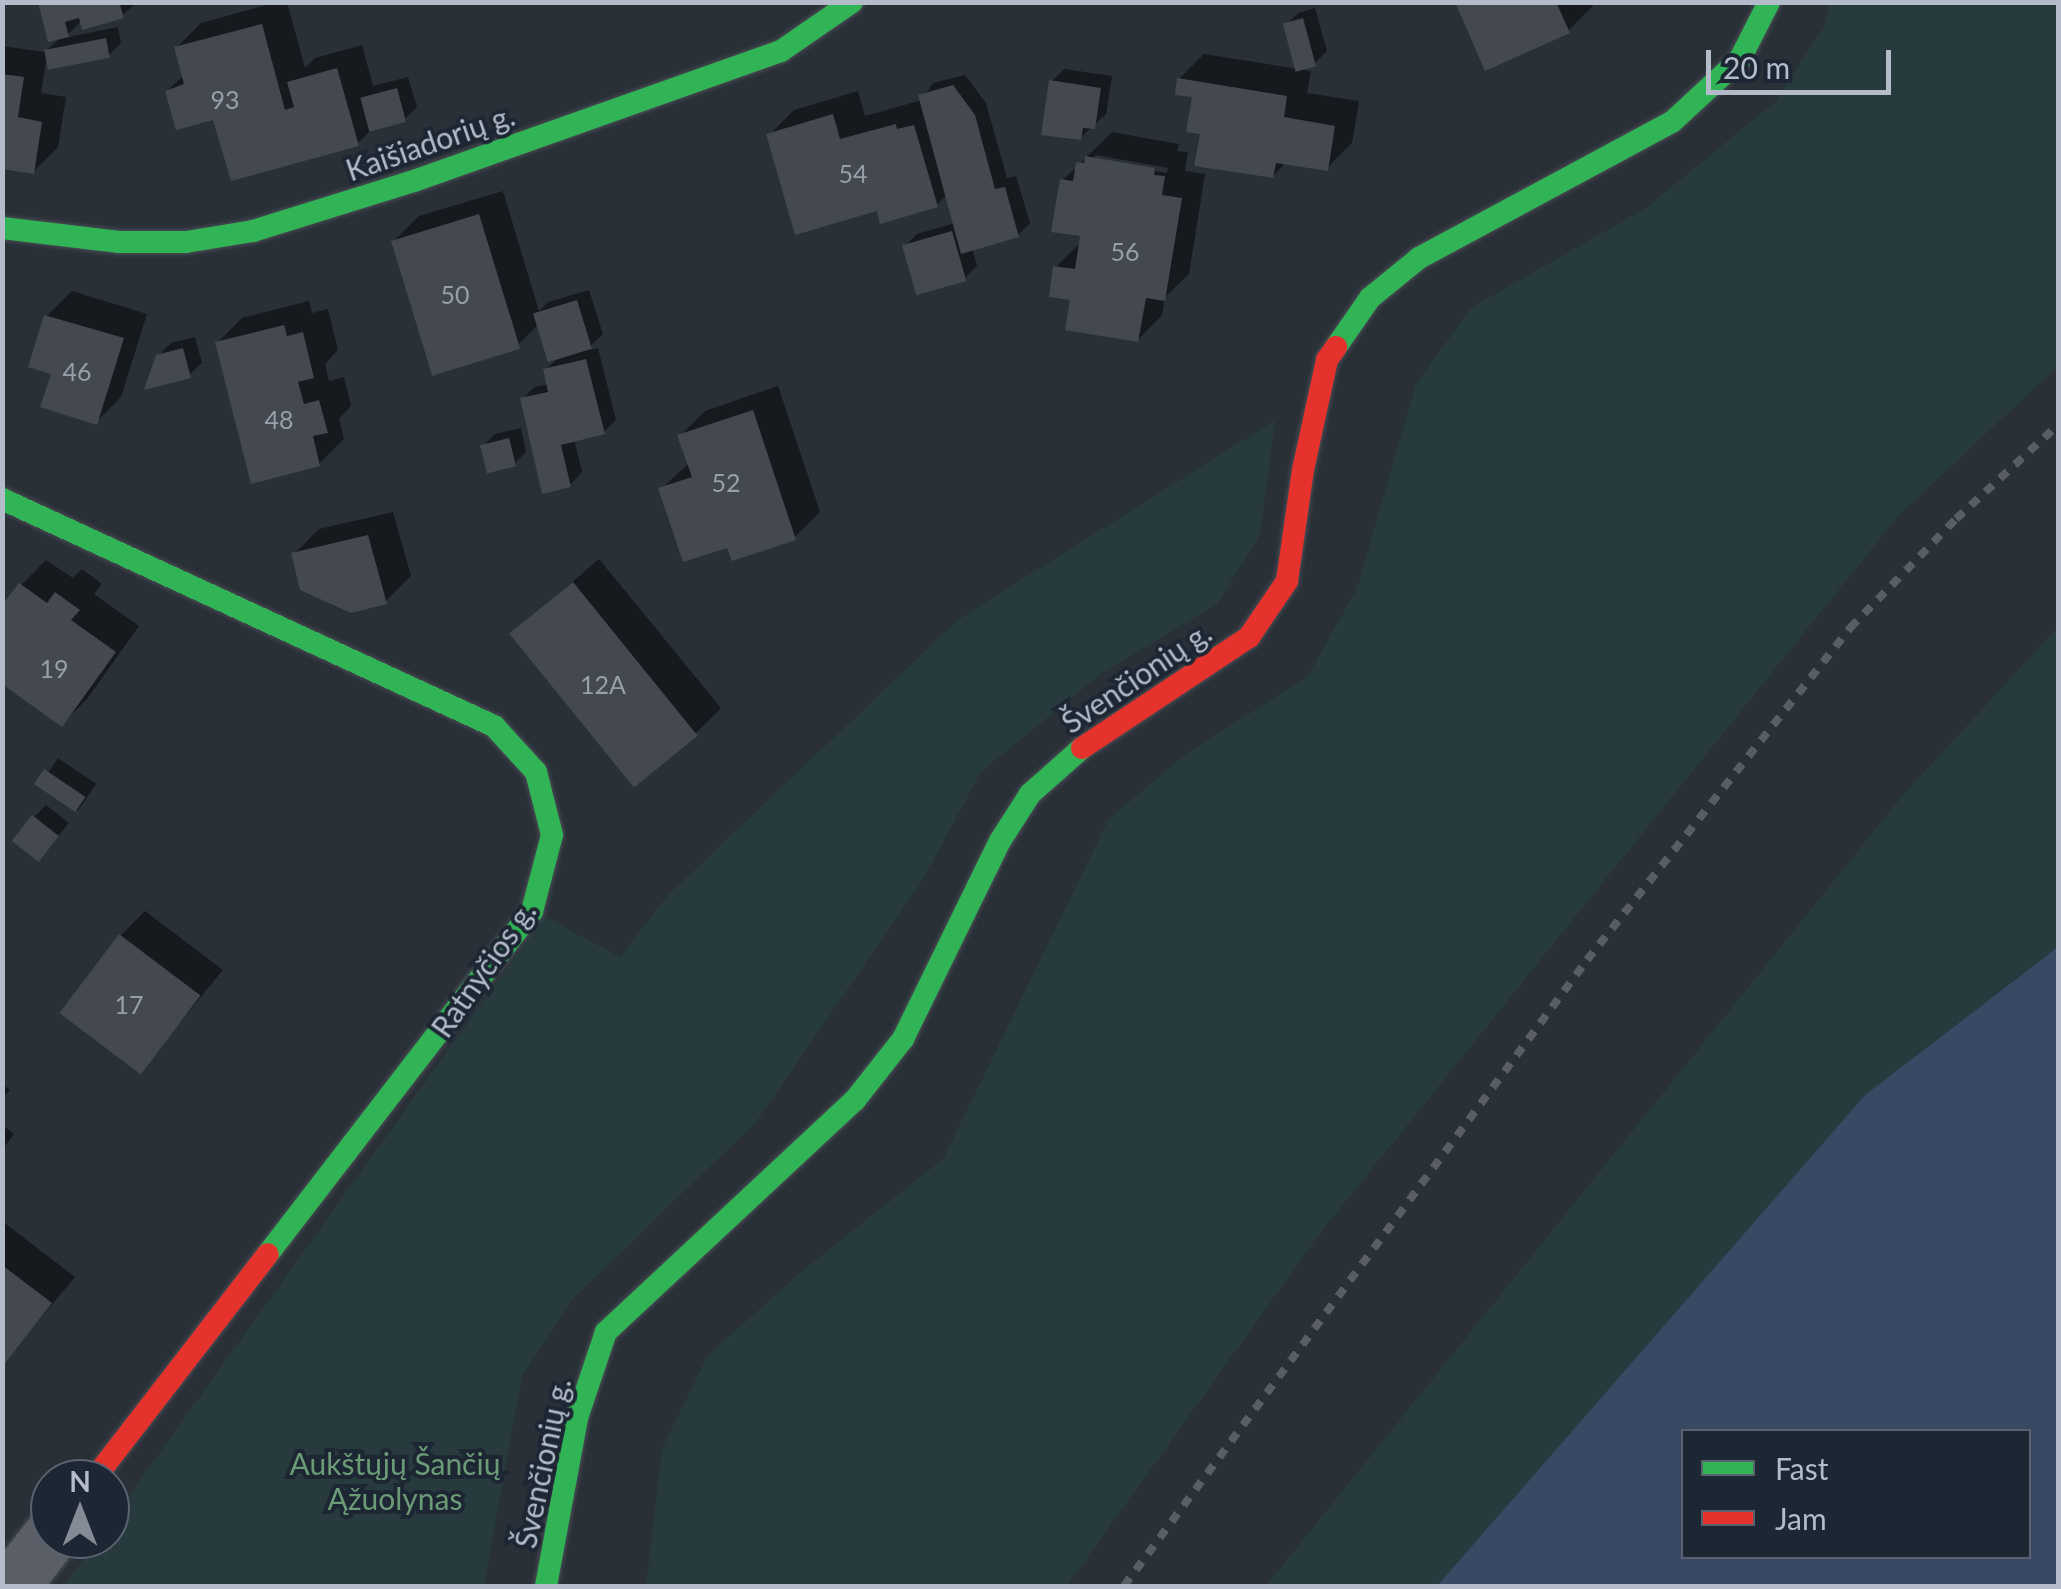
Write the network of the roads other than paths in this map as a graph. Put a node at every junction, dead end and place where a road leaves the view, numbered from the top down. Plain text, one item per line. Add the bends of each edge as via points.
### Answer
1 (852, 2) edge
2 (1768, 2) edge
3 (2, 228) edge
4 (2, 499) edge
5 (109, 1459) edge
6 (32, 1559) edge
7 (11, 1586) edge
8 (546, 1586) edge

1 - 3 street, Kaišiadorių g. via 782,52 414,182 253,231 186,242 119,242
2 - 8 street, Švenčionių g. via 1740,58 1672,122 1419,258 1370,298 1327,360 1286,581 1249,636 1093,738 1030,794 1000,841 904,1039 855,1100 606,1332 577,1418
4 - 5 street, Ratnyčios g. via 494,726 536,772 552,835 532,911
6 - 7 street

